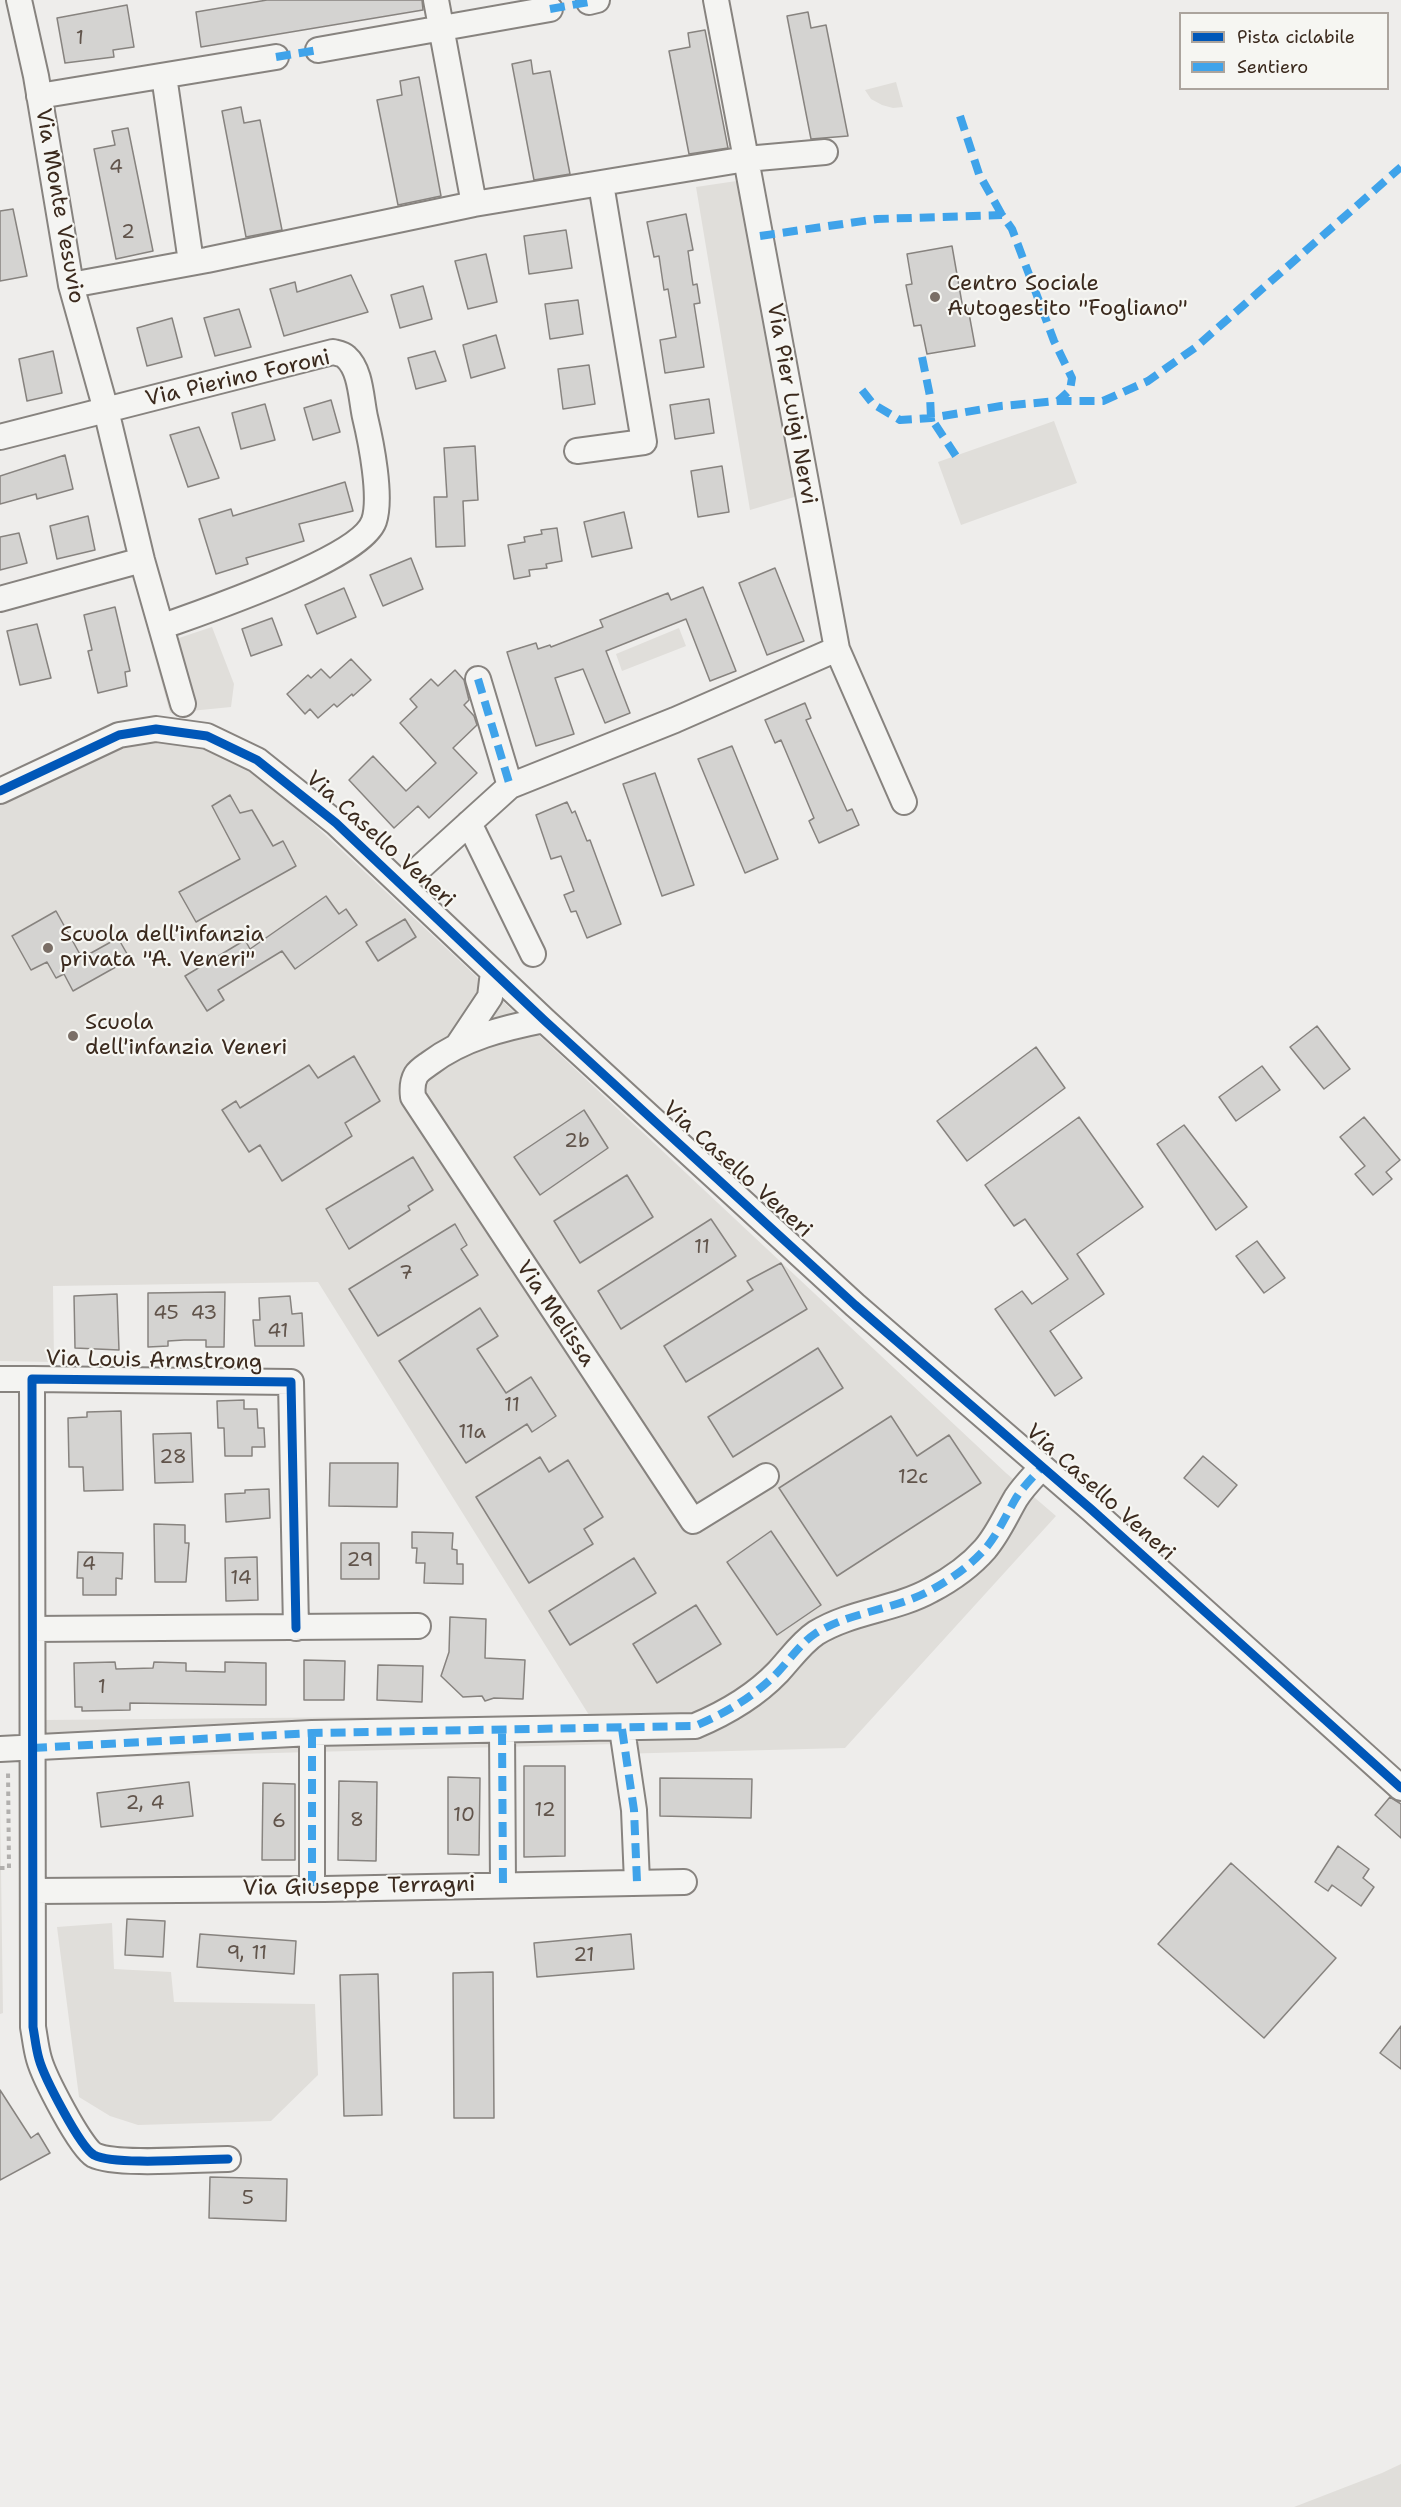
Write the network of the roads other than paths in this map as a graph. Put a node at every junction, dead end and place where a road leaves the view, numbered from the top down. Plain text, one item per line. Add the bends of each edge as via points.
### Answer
1 (19, 0) edge
2 (436, 0) edge
3 (716, 0) edge
4 (550, 9) dead end
5 (442, 27) junction
6 (318, 50) dead end
7 (276, 57) dead end
8 (164, 76) junction
9 (39, 96) junction
10 (825, 152) dead end
11 (746, 159) junction
12 (601, 184) junction
13 (474, 204) junction
14 (191, 262) junction
15 (71, 285) junction
16 (106, 410) junction
17 (0, 437) edge
18 (578, 451) dead end
19 (142, 560) junction
20 (0, 598) edge
21 (161, 627) junction
22 (837, 649) junction
23 (478, 678) dead end
24 (183, 704) dead end
25 (510, 786) junction
26 (0, 791) edge
27 (904, 802) dead end
28 (469, 823) junction
29 (402, 884) junction
30 (533, 954) dead end
31 (493, 972) junction
32 (544, 1020) junction
33 (458, 1046) junction
34 (0, 1379) edge
35 (32, 1379) junction
36 (1042, 1467) junction
37 (766, 1476) dead end
38 (418, 1626) dead end
39 (296, 1628) junction
40 (33, 1629) junction
41 (622, 1729) junction
42 (502, 1731) junction
43 (312, 1733) junction
44 (13, 1748) edge
45 (1401, 1788) edge
46 (637, 1882) junction
47 (684, 1882) dead end
48 (502, 1884) junction
49 (312, 1889) junction
50 (34, 1891) junction
51 (228, 2159) dead end

1 - 9 street, Via Monte Vesuvio
2 - 5 street
3 - 11 street, Via Pier Luigi Nervi
4 - 5 street
5 - 6 street
5 - 13 street
7 - 8 street
8 - 9 street
8 - 14 street
9 - 15 street, Via Monte Vesuvio
10 - 11 street
11 - 12 street
11 - 22 street, Via Pier Luigi Nervi
12 - 13 street
12 - 18 street via 644,442
13 - 14 street
14 - 15 street
15 - 16 street, Via Monte Vesuvio
16 - 17 street, Via Pierino Foroni
16 - 19 street, Via Monte Vesuvio
16 - 21 street, Via Pierino Foroni via 333,352 346,356 355,371 376,481 374,521 363,536 341,552 282,581
19 - 20 street
19 - 21 street, Via Monte Vesuvio
21 - 24 street, Via Monte Vesuvio
22 - 25 street
22 - 27 street, Via Pier Luigi Nervi
23 - 25 street
25 - 28 street
26 - 29 street, Via Casello Veneri via 119,735 156,729 199,734 258,760 336,823
28 - 29 street
28 - 30 street
29 - 31 street, Via Casello Veneri
31 - 32 street, Via Casello Veneri
31 - 33 street, Via Melissa via 490,997
32 - 33 street, Via Melissa via 507,1028
32 - 36 street, Via Casello Veneri via 855,1305
33 - 37 street, Via Melissa via 417,1073 413,1097 693,1521
34 - 35 street, Via Louis Armstrong
35 - 39 street, Via Louis Armstrong via 291,1382
35 - 40 street, Via Louis Armstrong
36 - 41 street via 1017,1497 986,1548 930,1591 855,1615 816,1633 777,1673 727,1713 695,1726
36 - 45 street, Via Casello Veneri
38 - 39 street
39 - 40 street
40 - 44 street, Via Louis Armstrong
41 - 42 street
41 - 46 street via 634,1810
42 - 43 street
42 - 48 street
43 - 44 street
43 - 49 street
44 - 50 street
46 - 47 street, Via Giuseppe Terragni
46 - 48 street, Via Giuseppe Terragni
48 - 49 street, Via Giuseppe Terragni
49 - 50 street, Via Giuseppe Terragni
50 - 51 street via 33,2027 39,2060 83,2145 93,2155 112,2160

